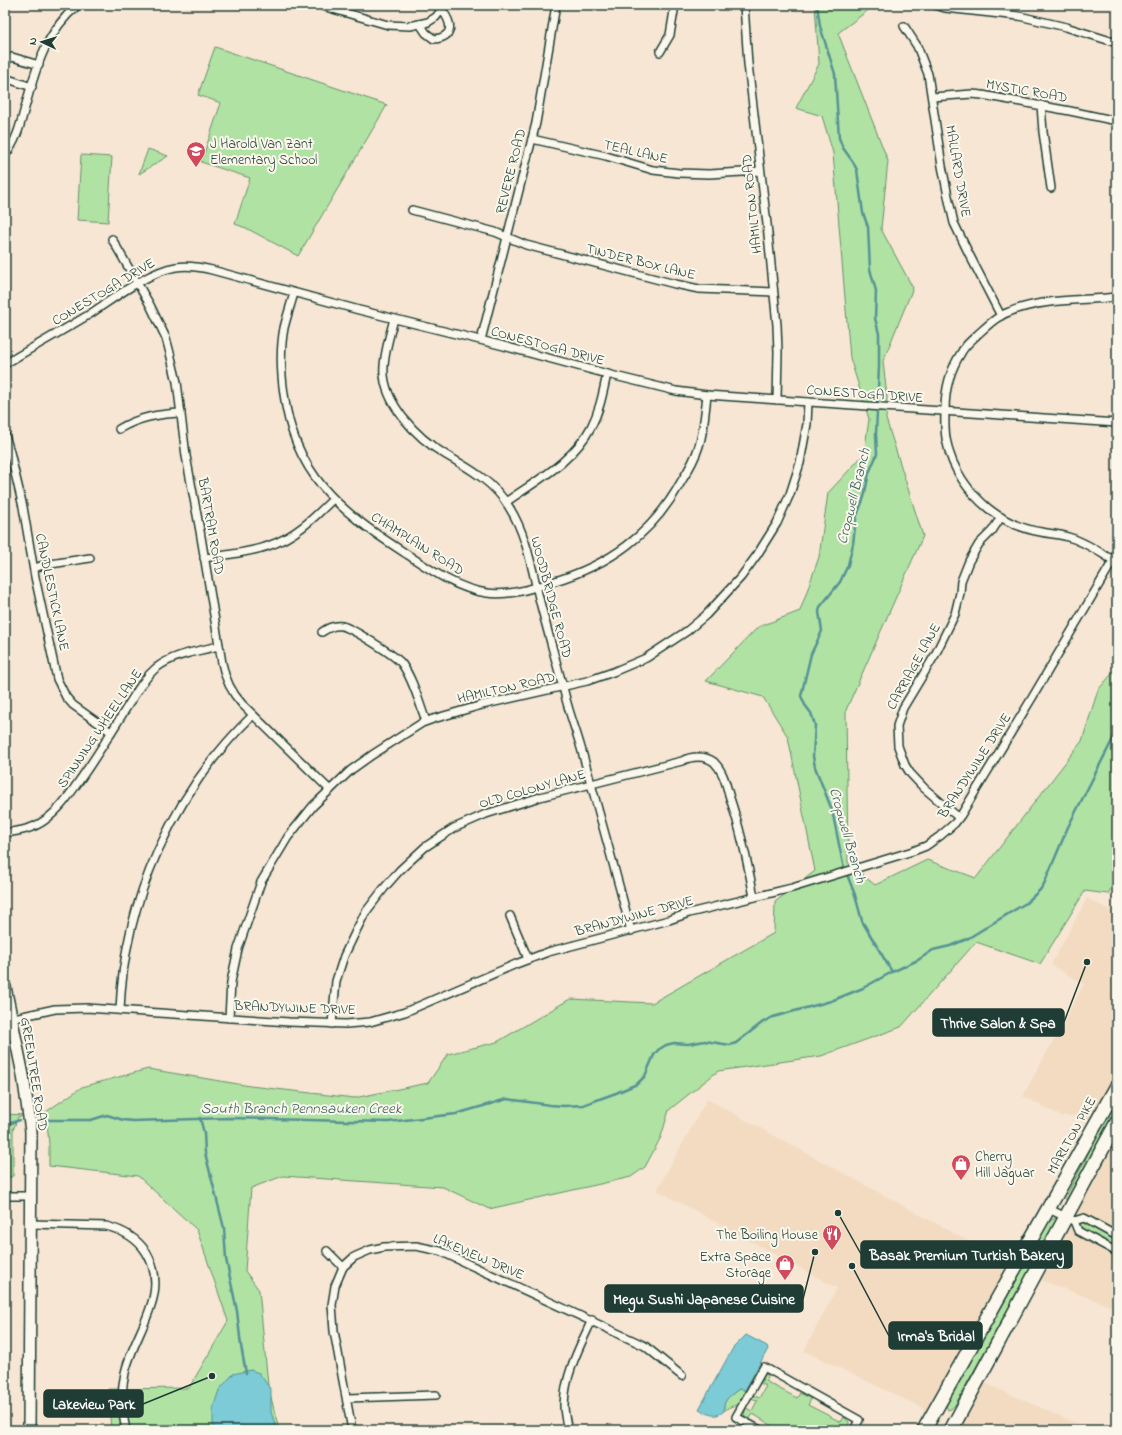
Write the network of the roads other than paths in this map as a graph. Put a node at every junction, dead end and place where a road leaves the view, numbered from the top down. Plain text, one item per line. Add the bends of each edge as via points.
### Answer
1 (78, 5) edge
2 (319, 5) edge
3 (556, 5) edge
4 (675, 5) edge
5 (744, 5) edge
6 (935, 5) edge
7 (443, 8) edge
8 (420, 24) junction
9 (904, 26) dead end
10 (1117, 43) edge
11 (660, 52) dead end
12 (5, 61) edge
13 (39, 65) junction
14 (5, 78) edge
15 (32, 87) junction
16 (932, 97) junction
17 (1041, 106) junction
18 (1117, 121) edge
19 (532, 139) junction
20 (5, 155) edge
21 (760, 171) junction
22 (1051, 188) dead end
23 (412, 210) dead end
24 (507, 236) junction
25 (112, 239) dead end
26 (137, 284) junction
27 (773, 292) junction
28 (294, 293) junction
29 (1117, 298) edge
30 (1001, 316) junction
31 (394, 319) junction
32 (481, 340) junction
33 (5, 364) edge
34 (607, 374) junction
35 (707, 395) junction
36 (777, 400) junction
37 (808, 402) junction
38 (945, 411) junction
39 (181, 414) junction
40 (1117, 423) edge
41 (119, 429) dead end
42 (5, 435) edge
43 (333, 499) junction
44 (506, 502) junction
45 (1001, 517) junction
46 (1115, 557) edge
47 (90, 558) dead end
48 (204, 558) junction
49 (34, 568) junction
50 (536, 586) junction
51 (322, 632) dead end
52 (219, 646) junction
53 (563, 687) junction
54 (253, 715) junction
55 (426, 722) junction
56 (111, 732) junction
57 (591, 784) junction
58 (330, 790) junction
59 (958, 817) junction
60 (5, 833) edge
61 (754, 898) junction
62 (510, 916) dead end
63 (631, 930) junction
64 (528, 959) junction
65 (5, 987) edge
66 (120, 1010) junction
67 (229, 1018) junction
68 (8, 1019) edge
69 (332, 1024) junction
70 (1117, 1086) edge
71 (1117, 1122) edge
72 (5, 1196) edge
73 (31, 1196) junction
74 (1049, 1209) junction
75 (1070, 1219) junction
76 (31, 1224) junction
77 (1117, 1236) edge
78 (327, 1251) dead end
79 (1117, 1252) edge
80 (343, 1267) junction
81 (592, 1320) junction
82 (682, 1376) dead end
83 (436, 1395) dead end
84 (347, 1398) junction
85 (29, 1430) edge
86 (126, 1430) edge
87 (352, 1430) edge
88 (568, 1430) edge
89 (760, 1430) edge
90 (854, 1430) edge
91 (924, 1430) edge
92 (951, 1430) edge

1 - 13 street via 55,29
2 - 8 street via 388,25
3 - 19 street, REVERE ROAD
4 - 11 street via 670,35
5 - 21 street, HAMILTON ROAD
6 - 10 street via 1019,16
7 - 8 street via 436,17
7 - 8 street via 450,24 447,34 443,37 430,36
9 - 16 street, MALLARD DRIVE via 921,55
12 - 13 street via 12,57
13 - 15 street
14 - 15 street
15 - 20 street via 15,140
16 - 17 street, MYSTIC ROAD via 972,94
16 - 30 street, MALLARD DRIVE via 942,166 954,223
17 - 18 street, MYSTIC ROAD
17 - 22 street
19 - 21 street, TEAL LANE via 653,170 709,174
19 - 24 street, REVERE ROAD
21 - 27 street, HAMILTON ROAD
23 - 24 street, TINDER BOX LANE
24 - 27 street, TINDER BOX LANE via 526,245 675,284 699,289
24 - 32 street, REVERE ROAD
25 - 26 street, BARTRAM ROAD
26 - 28 street, CONESTOGA DRIVE via 165,270 187,266 212,270
26 - 33 street, CONESTOGA DRIVE
26 - 39 street, BARTRAM ROAD via 166,338
27 - 36 street, HAMILTON ROAD via 778,352
28 - 31 street, CONESTOGA DRIVE
28 - 43 street, CHAMPLAIN ROAD via 284,329 282,350 283,386 291,431 300,452
29 - 30 street via 1040,304
30 - 38 street via 967,344 961,353 949,379
31 - 32 street, CONESTOGA DRIVE
31 - 44 street, WOODBRIDGE ROAD via 385,358 384,376 386,388 404,420 427,441 484,479
32 - 34 street, CONESTOGA DRIVE
34 - 35 street, CONESTOGA DRIVE via 676,391
34 - 44 street via 597,413 580,444 549,473
35 - 36 street, CONESTOGA DRIVE
35 - 50 street, CHAMPLAIN ROAD via 703,428 696,453 677,489 652,523 627,545 598,564 570,577
36 - 37 street, CONESTOGA DRIVE
37 - 38 street, CONESTOGA DRIVE
37 - 53 street, HAMILTON ROAD via 802,453 790,494 771,533 741,577 706,615 677,639 656,652 635,664
38 - 40 street, CONESTOGA DRIVE
38 - 45 street via 946,439 954,465 970,491
39 - 41 street via 148,417
39 - 48 street, BARTRAM ROAD
42 - 49 street, CANDLESTICK LANE
43 - 48 street via 305,525 278,542 248,551
43 - 50 street, CHAMPLAIN ROAD via 385,540 461,586 495,593 511,593
44 - 50 street, WOODBRIDGE ROAD via 522,534
45 - 46 street via 1032,530 1076,539
45 - 59 street, CARRIAGE LANE via 971,557 961,581 955,614 935,655 903,708 897,726 898,746 910,773
46 - 59 street, BRANDYWINE DRIVE
47 - 49 street
48 - 52 street, BARTRAM ROAD
49 - 56 street, CANDLESTICK LANE via 61,689 73,705
50 - 53 street, WOODBRIDGE ROAD
51 - 55 street via 337,626 351,629 401,663 416,692
52 - 54 street, BARTRAM ROAD via 228,685
52 - 56 street, SPINNING WHEEL LANE via 177,657 156,668
53 - 55 street, HAMILTON ROAD via 494,702
53 - 57 street, WOODBRIDGE ROAD
54 - 58 street, BARTRAM ROAD
54 - 66 street via 231,737 204,772 177,812 155,856 142,889 129,944 123,973
55 - 58 street, HAMILTON ROAD via 372,755
56 - 60 street, SPINNING WHEEL LANE via 91,765 53,814 35,826
57 - 61 street, OLD COLONY LANE via 689,758 713,761 722,773 734,809
57 - 63 street, WOODBRIDGE ROAD
57 - 69 street, OLD COLONY LANE via 475,818 434,840 416,854 385,887 356,931 336,981
58 - 67 street, HAMILTON ROAD via 304,816 261,882 238,949 231,982
59 - 61 street, BRANDYWINE DRIVE via 940,836 920,849
61 - 63 street, BRANDYWINE DRIVE
62 - 64 street
63 - 64 street, BRANDYWINE DRIVE
64 - 69 street, BRANDYWINE DRIVE via 405,1012 358,1024
65 - 68 main road, GREENTREE ROAD
66 - 67 street, BRANDYWINE DRIVE
66 - 68 street, BRANDYWINE DRIVE via 66,1008
67 - 69 street, BRANDYWINE DRIVE
68 - 73 main road, GREENTREE ROAD via 23,1075 31,1132
70 - 74 highway, MARLTON PIKE
71 - 75 highway
72 - 73 street
73 - 76 main road, GREENTREE ROAD
74 - 75 street
74 - 91 highway, MARLTON PIKE
75 - 77 street via 1084,1218
75 - 79 street via 1078,1231
75 - 92 highway
76 - 85 main road, GREENTREE ROAD
76 - 86 street via 106,1226 118,1229 139,1243 148,1256 154,1271 155,1287 151,1307 125,1374 123,1400
78 - 80 street
80 - 81 street, LAKEVIEW DRIVE via 354,1257 384,1247 416,1246 440,1251
80 - 84 street, LAKEVIEW DRIVE via 335,1286 332,1305 334,1331
81 - 82 street, LAKEVIEW DRIVE via 645,1346
81 - 88 street via 569,1371 565,1387 564,1407
83 - 84 street
84 - 87 street, LAKEVIEW DRIVE
89 - 90 street via 736,1417 764,1367 859,1420

